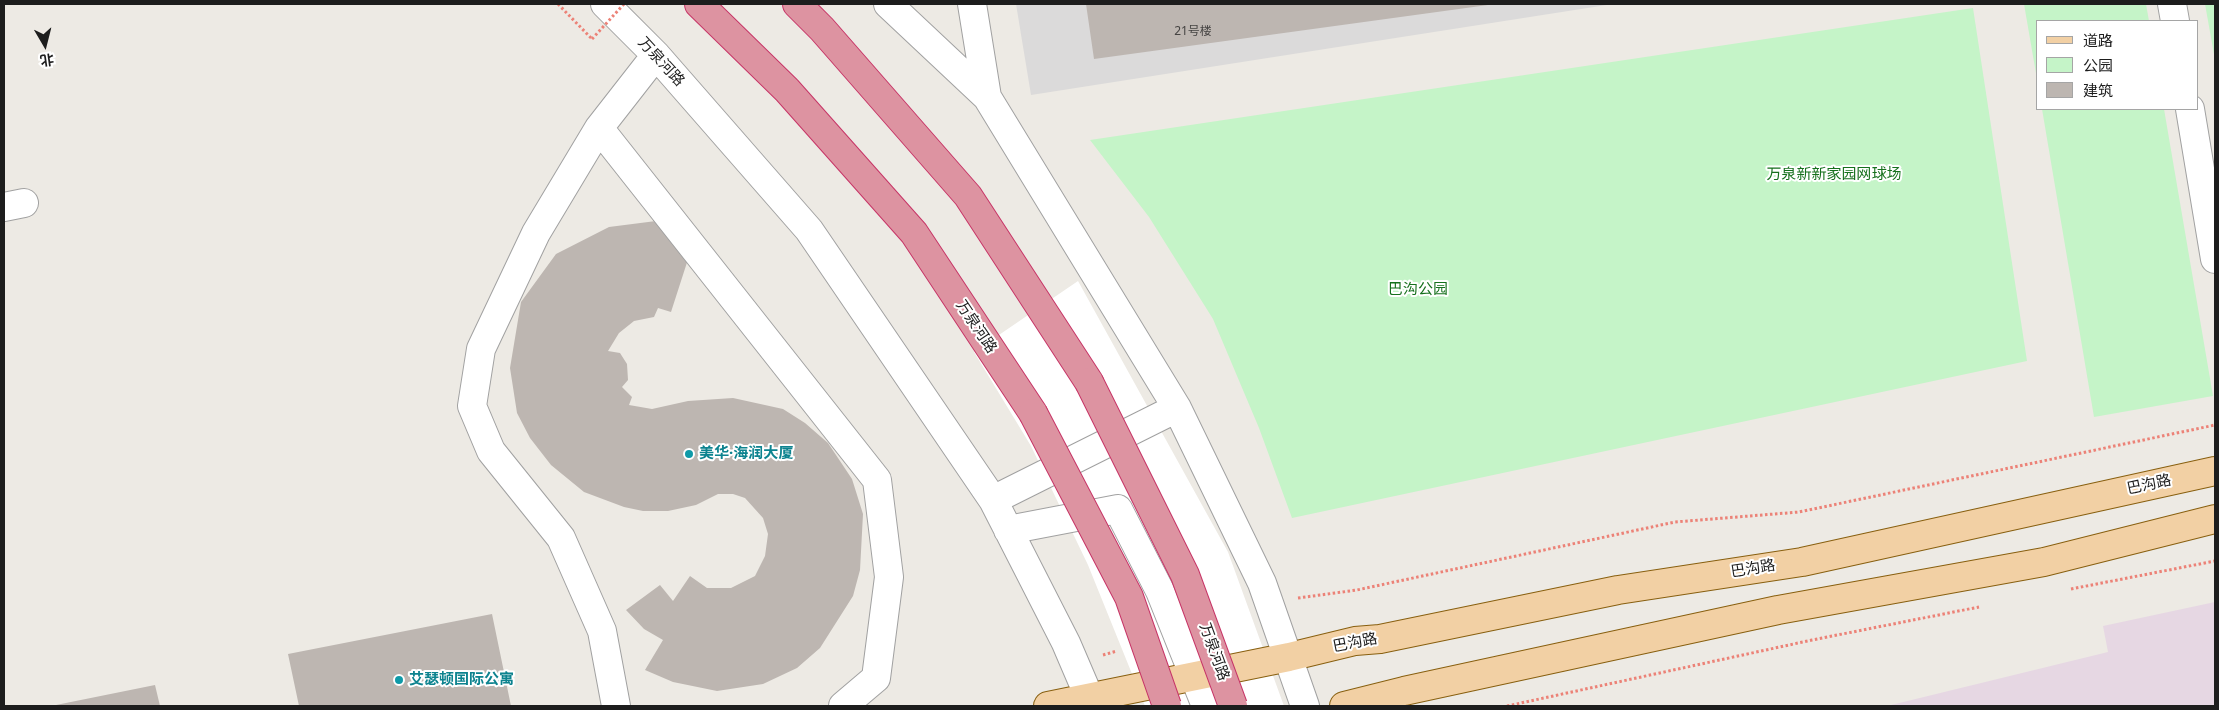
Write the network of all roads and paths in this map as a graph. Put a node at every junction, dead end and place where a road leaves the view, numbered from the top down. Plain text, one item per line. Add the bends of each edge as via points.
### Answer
1 (558, 4) edge
2 (605, 4) edge
3 (624, 4) edge
4 (699, 4) edge
5 (797, 4) edge
6 (888, 4) edge
7 (972, 4) edge
8 (2172, 4) edge
9 (2175, 20) edge
10 (656, 55) junction
11 (986, 97) junction
12 (2190, 110) edge
13 (599, 128) junction
14 (2215, 259) edge
15 (1177, 408) junction
16 (2215, 425) edge
17 (2215, 470) edge
18 (993, 500) junction
19 (2215, 520) edge
20 (1008, 530) junction
21 (2215, 561) edge
22 (1357, 590) dead end
23 (2062, 591) dead end
24 (1985, 606) dead end
25 (1288, 657) junction
26 (1195, 676) junction
27 (1092, 702) edge
28 (616, 706) edge
29 (843, 706) edge
30 (1048, 706) edge
31 (1167, 706) edge
32 (1206, 706) edge
33 (1233, 706) edge
34 (1305, 706) edge
35 (1344, 706) edge
36 (1507, 706) edge

1 - 3 path, bridge via 592,39
2 - 10 street, 万泉河路
4 - 31 highway, 万泉河路, bridge via 787,90 914,233 1033,413 1129,597
5 - 33 highway, 万泉河路, bridge via 968,196 1090,382 1185,575
6 - 11 street
7 - 11 street
8 - 9 street
10 - 13 street
10 - 18 street, 万泉河路 via 810,230
11 - 15 street
12 - 14 street
13 - 28 street via 536,233 481,349 472,406 491,451 561,538 602,631
13 - 29 street via 877,480 890,576 876,678
15 - 18 street
15 - 25 street via 1262,582
16 - 22 path via 1799,512 1675,522
17 - 25 main road, 巴沟路 via 1802,562 1618,590
18 - 20 street, 万泉河路
19 - 35 main road via 2044,562 1778,610
20 - 26 street via 1118,509 1160,591
20 - 27 street, 万泉河路 via 1066,642
21 - 23 path
24 - 36 path
25 - 26 main road, 巴沟路
25 - 34 street
26 - 27 main road, 巴沟路
26 - 32 street
27 - 30 main road, 巴沟路

